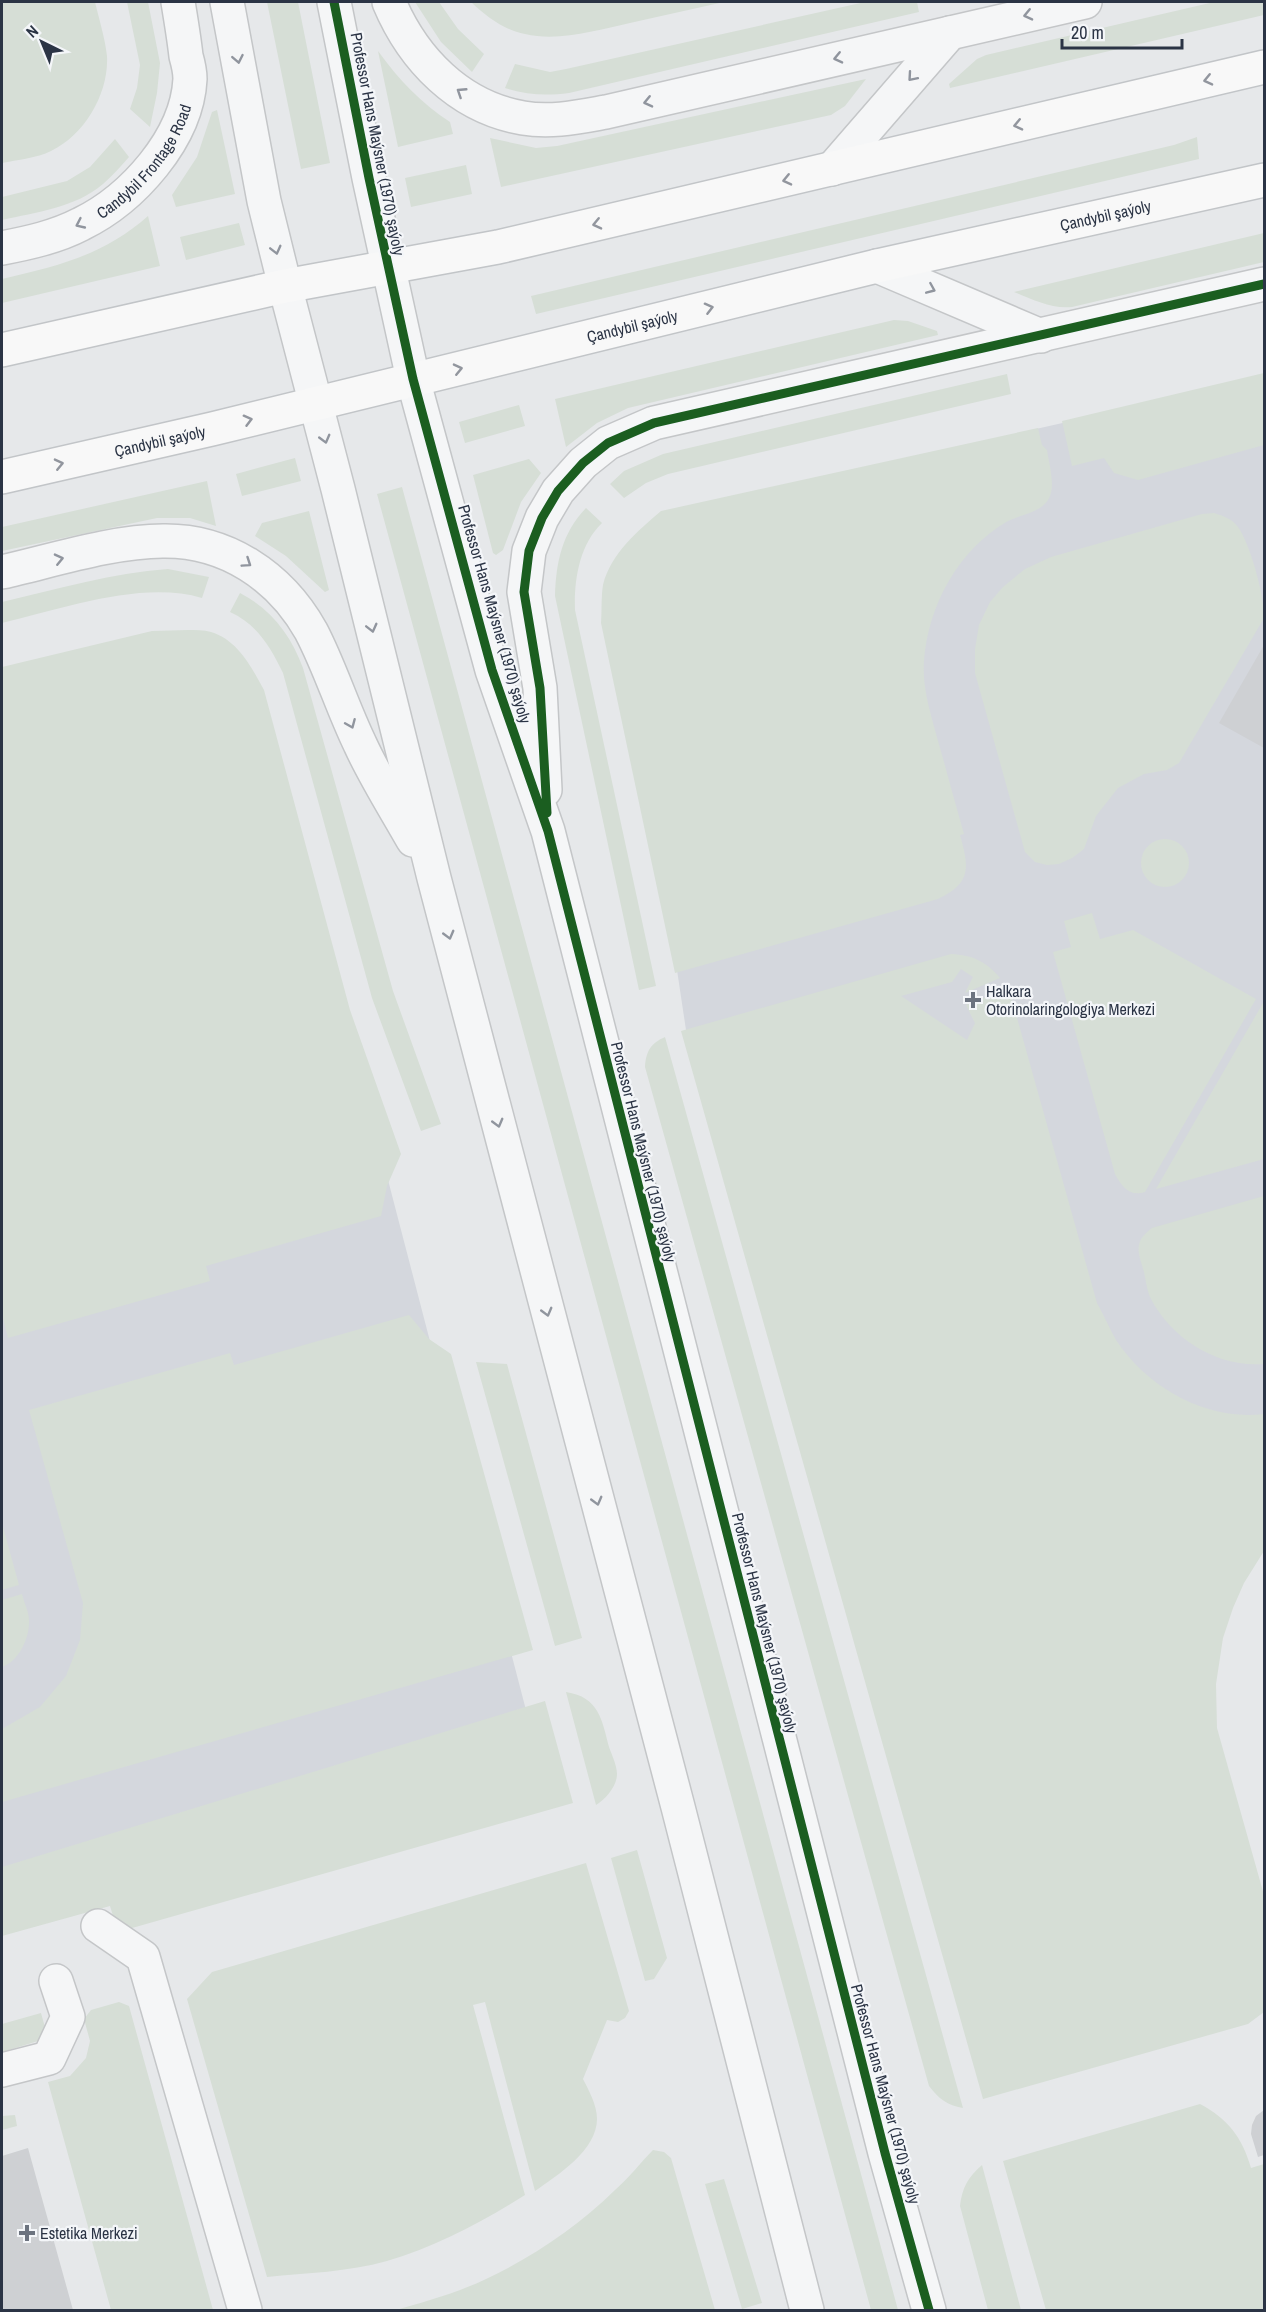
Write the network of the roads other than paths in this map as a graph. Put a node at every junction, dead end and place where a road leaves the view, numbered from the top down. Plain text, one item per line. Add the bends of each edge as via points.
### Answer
1 (178, 2) edge
2 (227, 2) edge
3 (334, 2) edge
4 (389, 2) edge
5 (1085, 2) edge
6 (950, 33) junction
7 (1264, 67) edge
8 (832, 169) junction
9 (1264, 180) edge
10 (2, 249) edge
11 (877, 266) junction
12 (388, 267) junction
13 (1264, 284) edge
14 (285, 286) junction
15 (1041, 336) junction
16 (2, 350) edge
17 (413, 379) junction
18 (316, 402) junction
19 (2, 477) edge
20 (2, 572) edge
21 (548, 831) junction
22 (434, 878) junction
23 (98, 1926) dead end
24 (56, 1981) dead end
25 (2, 2070) edge
26 (245, 2310) edge
27 (807, 2310) edge
28 (929, 2310) edge

1 -> 10 street, Candybil Frontage Road via 190,78 183,114 166,147 112,207 79,225
2 -> 14 street via 264,201
3 - 12 street, Professor Hans Maýsner (1970) şaýoly
6 -> 4 street via 606,112 562,120 524,118 499,112 462,94 436,74 419,56
5 -> 6 street
6 -> 8 street
7 -> 8 main road
8 -> 12 main road via 498,247
9 - 11 main road, Çandybil şaýoly
11 -> 15 street
17 -> 11 main road, Çandybil şaýoly
12 - 14 main road
12 - 17 street, Professor Hans Maýsner (1970) şaýoly
13 - 15 street
14 - 16 main road
14 - 18 street
15 - 21 street via 654,423 608,443 583,463 558,491 542,518 529,551 524,592 540,688
17 - 18 main road, Çandybil şaýoly
17 - 21 street, Professor Hans Maýsner (1970) şaýoly via 492,670
19 -> 18 main road, Çandybil şaýoly
18 -> 22 street
20 -> 22 street via 129,543 163,541 205,544 243,559 286,597 310,630 360,745
21 - 28 street, Professor Hans Maýsner (1970) şaýoly via 882,2142
22 -> 27 street
23 - 26 street via 142,1957
24 - 25 street via 68,2017 49,2058

